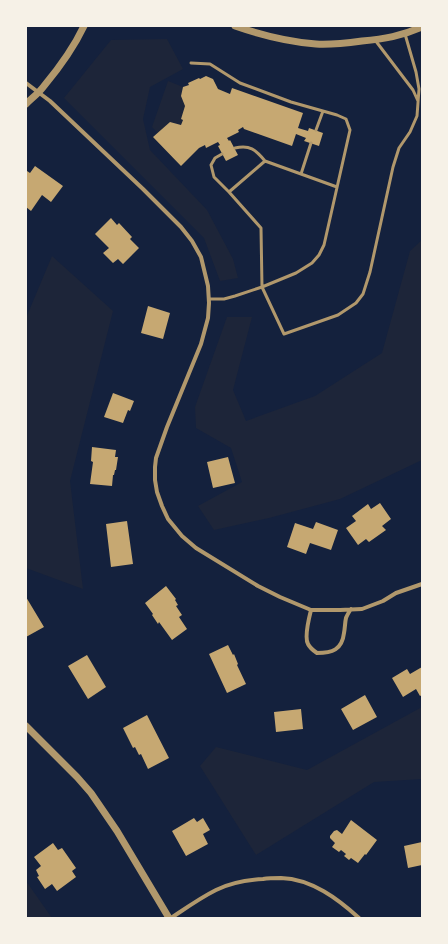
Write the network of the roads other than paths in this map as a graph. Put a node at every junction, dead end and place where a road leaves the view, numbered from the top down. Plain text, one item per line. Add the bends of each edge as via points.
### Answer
1 (84, 26) edge
2 (235, 26) edge
3 (422, 27) edge
4 (405, 34) junction
5 (374, 40) junction
6 (191, 63) dead end
7 (26, 83) edge
8 (38, 93) junction
9 (418, 102) junction
10 (26, 104) edge
11 (323, 111) junction
12 (316, 130) dead end
13 (311, 144) dead end
14 (235, 148) dead end
15 (222, 154) dead end
16 (265, 161) junction
17 (301, 174) junction
18 (337, 187) junction
19 (228, 192) junction
20 (262, 287) junction
21 (209, 299) junction
22 (422, 584) edge
23 (351, 609) junction
24 (311, 610) junction
25 (26, 726) edge
26 (170, 918) edge
27 (359, 918) edge

1 - 8 street via 58,68
2 - 5 street via 278,38 318,44
3 - 4 street
4 - 5 street
4 - 9 lane via 416,72
5 - 9 lane via 413,90
6 - 11 lane via 210,64 240,83
7 - 8 street
8 - 10 street
8 - 21 street via 50,101 143,189 192,241 201,257
9 - 20 lane via 417,116 397,154 370,272 363,294 356,303 338,315 284,334
11 - 12 lane
11 - 18 lane via 346,119 350,130
13 - 17 lane
14 - 16 lane via 244,146 258,152
15 - 19 lane via 215,158 211,165 214,177
16 - 17 lane
16 - 19 lane
17 - 18 lane
18 - 20 lane via 324,245 319,255 296,273
19 - 20 lane via 261,228
20 - 21 lane via 224,299
21 - 24 street via 208,318 201,344 156,458 155,480 162,506 168,519 196,548 258,586
22 - 23 street via 362,609
23 - 24 street
23 - 24 street via 346,617 342,643 329,653 317,653 307,642
25 - 26 street via 91,793
26 - 27 street via 227,886 249,879 282,878 308,884 330,895

